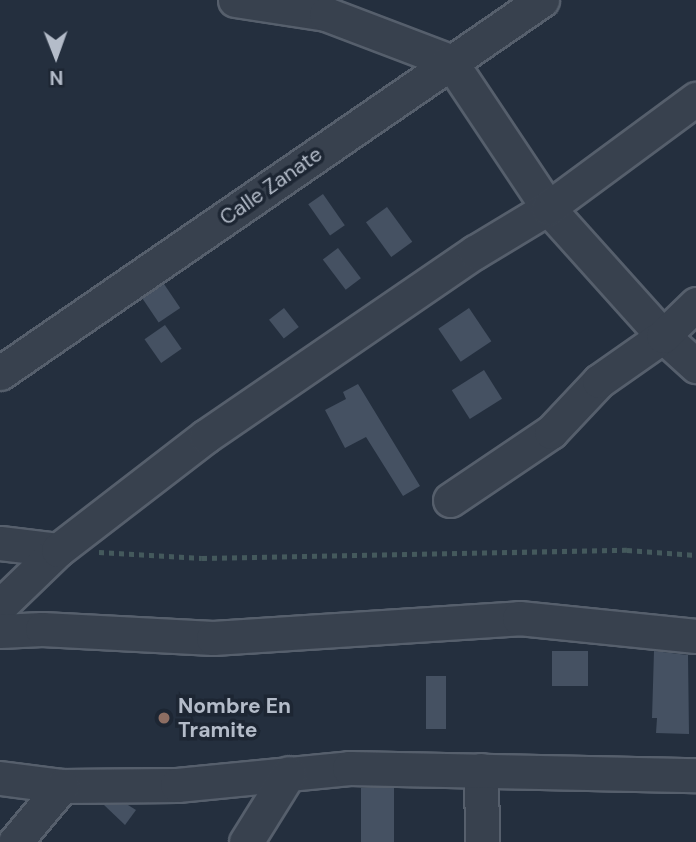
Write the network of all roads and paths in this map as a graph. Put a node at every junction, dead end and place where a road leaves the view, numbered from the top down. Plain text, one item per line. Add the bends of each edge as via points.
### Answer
1 (236, 0) edge
2 (542, 0) edge
3 (450, 61) junction
4 (696, 99) edge
5 (548, 208) junction
6 (696, 304) edge
7 (663, 336) junction
8 (696, 366) edge
9 (0, 373) edge
10 (450, 500) dead end
11 (0, 542) edge
12 (58, 550) junction
13 (696, 555) edge
14 (0, 606) edge
15 (0, 631) edge
16 (696, 636) edge
17 (481, 770) junction
18 (289, 773) junction
19 (696, 775) edge
20 (0, 778) edge
21 (62, 786) junction
22 (15, 842) edge
23 (246, 842) edge
24 (482, 842) edge

1 - 3 street via 326,14
2 - 3 street, Calle Zanate
3 - 5 street
3 - 9 street, Calle Zanate
4 - 5 street
5 - 7 street
5 - 12 street via 288,378
6 - 7 street
7 - 8 street
7 - 10 street via 599,381 551,432
11 - 12 street
12 - 13 path via 202,558 627,550
12 - 14 street
15 - 16 street via 54,629 213,638 519,618
17 - 18 street via 349,768
17 - 19 street
17 - 24 street
18 - 21 street via 177,785
18 - 23 street
20 - 21 street
21 - 22 street

